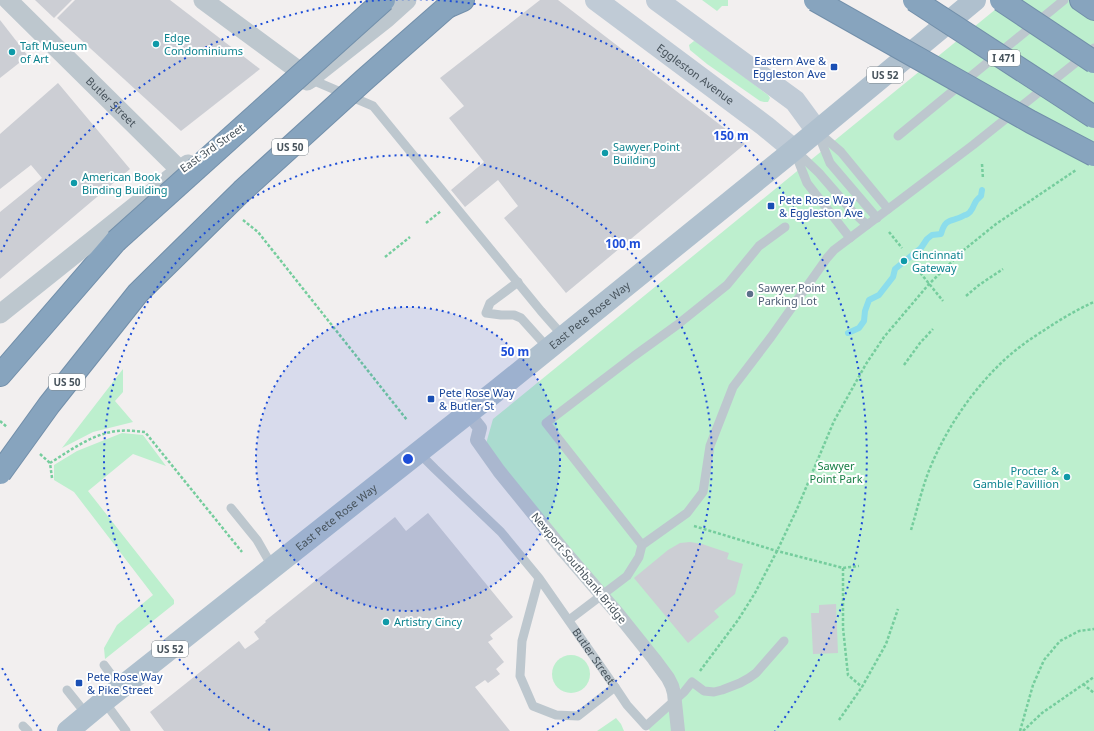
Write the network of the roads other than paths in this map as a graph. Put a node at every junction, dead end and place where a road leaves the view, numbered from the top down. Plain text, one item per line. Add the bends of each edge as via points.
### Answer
1 (8, 0) edge
2 (203, 0) edge
3 (384, 0) edge
4 (407, 0) edge
5 (596, 0) edge
6 (657, 0) edge
7 (815, 0) edge
8 (914, 0) edge
9 (976, 0) edge
10 (1001, 0) edge
11 (1064, 0) edge
12 (1081, 0) edge
13 (456, 2) edge
14 (1094, 9) edge
15 (1094, 48) edge
16 (1094, 62) edge
17 (310, 79) junction
18 (1094, 117) edge
19 (817, 131) junction
20 (898, 136) dead end
21 (794, 150) junction
22 (1086, 162) edge
23 (180, 170) junction
24 (888, 209) junction
25 (877, 218) junction
26 (867, 225) junction
27 (785, 228) dead end
28 (850, 238) junction
29 (518, 282) junction
30 (0, 314) edge
31 (40, 328) junction
32 (556, 342) junction
33 (0, 376) edge
34 (0, 390) edge
35 (468, 413) junction
36 (419, 452) junction
37 (0, 473) edge
38 (231, 508) dead end
39 (642, 546) junction
40 (273, 568) junction
41 (539, 578) junction
42 (569, 620) junction
43 (784, 641) dead end
44 (104, 665) dead end
45 (615, 687) junction
46 (121, 688) junction
47 (67, 690) dead end
48 (104, 701) junction
49 (87, 715) junction
50 (68, 731) edge
51 (126, 731) edge
52 (678, 731) edge

1 - 23 street, Butler Street
2 - 17 street
3 - 31 highway, bridge via 116,241
4 - 17 street, East 3rd Street
5 - 21 main road, Eggleston Avenue
6 - 19 main road via 795,101
7 - 22 highway, bridge via 1031,122
8 - 18 highway, I 471, bridge
9 - 19 main road, East Pete Rose Way / US 52
10 - 16 highway, bridge
11 - 20 lane
12 - 14 highway
13 - 37 highway, US 50, bridge via 364,80 242,191 138,293 49,404
15 - 24 lane
17 - 23 street, East 3rd Street
17 - 29 lane via 373,106
19 - 21 main road, East Pete Rose Way / US 52
19 - 24 lane via 841,152
19 - 25 lane via 830,163
21 - 26 lane
21 - 28 lane via 807,183
21 - 32 main road, East Pete Rose Way / US 52
23 - 30 street, East 3rd Street
24 - 25 lane
25 - 26 lane
26 - 28 lane
27 - 39 lane via 759,246 727,285 678,325 546,423
28 - 39 lane via 827,258 733,387 710,446 703,492 687,513
29 - 32 lane
29 - 32 lane via 490,304 486,313 514,315
31 - 33 highway
31 - 34 highway
32 - 35 main road, East Pete Rose Way / US 52
35 - 36 main road, East Pete Rose Way / US 52
35 - 52 street, Newport Southbank Bridge, bridge via 480,428 477,440 493,463 668,678 674,693
36 - 40 main road, East Pete Rose Way / US 52
36 - 41 lane, Butler Street via 501,532
38 - 40 lane via 257,540
39 - 42 lane via 627,576
40 - 46 main road, East Pete Rose Way / US 52
41 - 42 lane, Butler Street
41 - 45 lane, Butler Street via 522,641 520,676 533,706 556,715 578,716
42 - 45 lane, Butler Street
43 - 45 lane via 756,672 740,683 722,690 704,692 692,682 646,726
44 - 46 lane
46 - 48 main road, East Pete Rose Way / US 52
47 - 49 lane
48 - 49 main road, East Pete Rose Way / US 52
48 - 51 lane
49 - 50 main road, East Pete Rose Way / US 52

